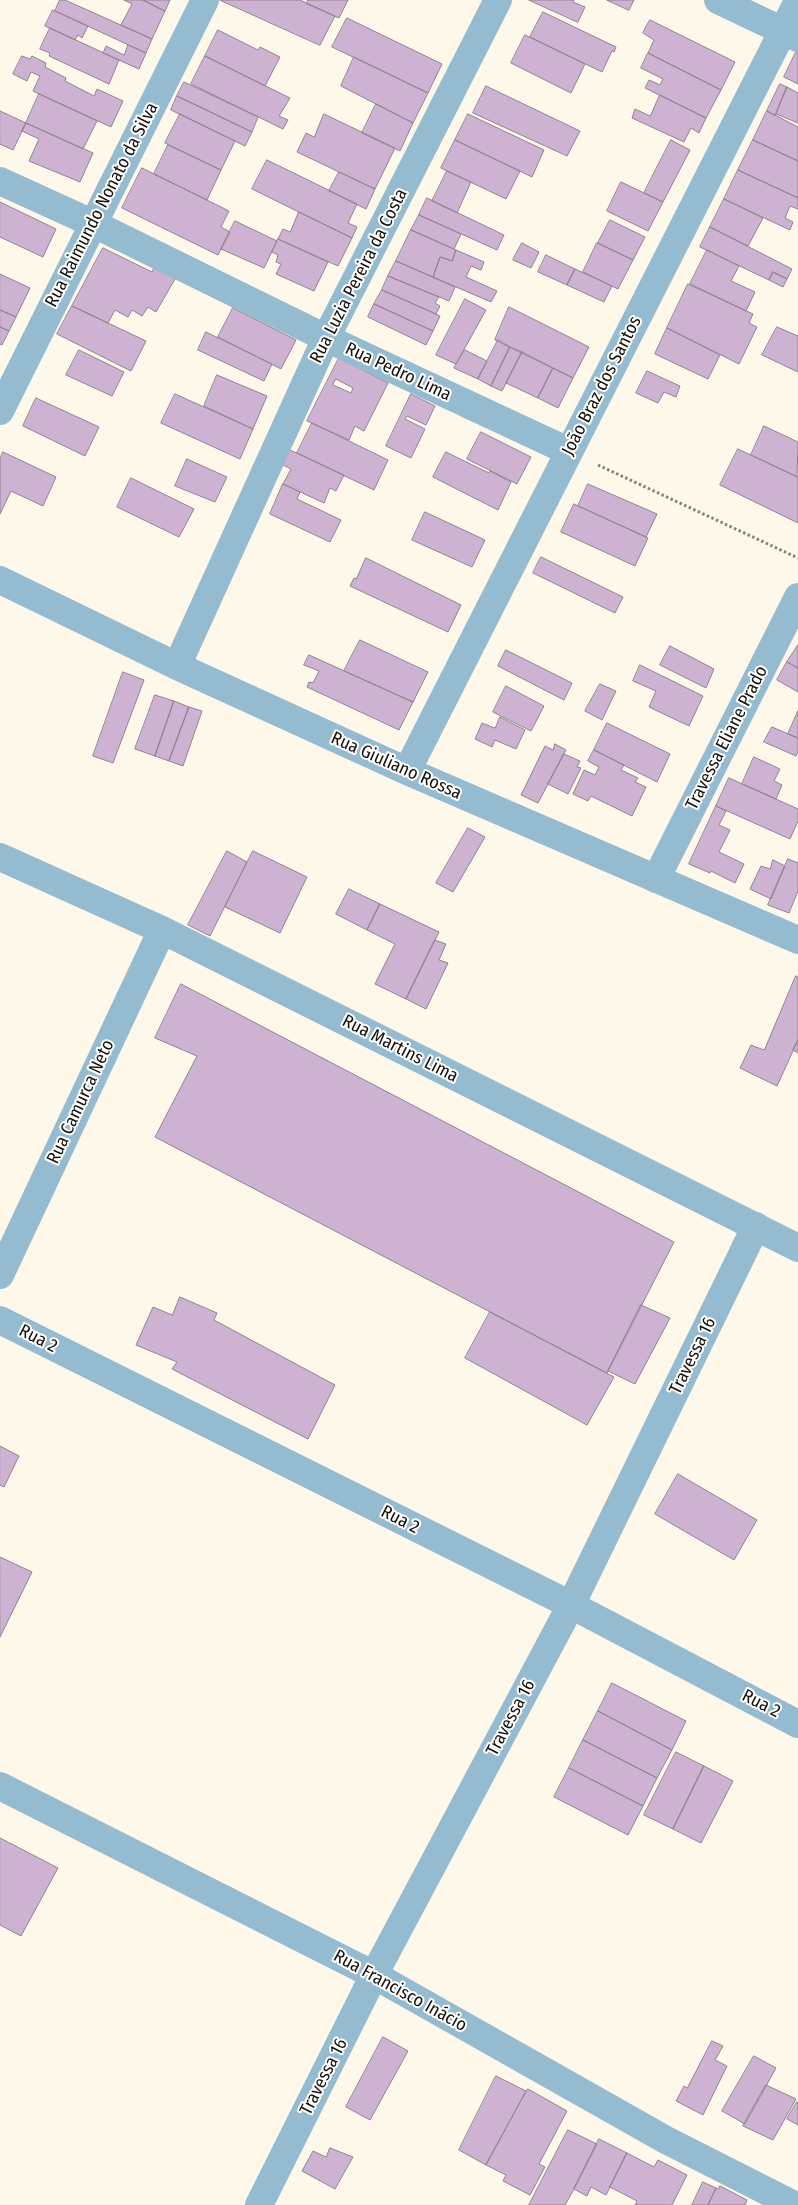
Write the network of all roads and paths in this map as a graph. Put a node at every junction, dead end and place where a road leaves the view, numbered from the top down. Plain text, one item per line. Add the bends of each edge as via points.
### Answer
1 (205, 0) edge
2 (498, 0) edge
3 (718, 0) edge
4 (798, 1) edge
5 (791, 34) edge
6 (0, 181) edge
7 (92, 224) junction
8 (326, 338) junction
9 (0, 411) edge
10 (568, 451) junction
11 (798, 558) edge
12 (0, 580) edge
13 (798, 597) edge
14 (177, 666) junction
15 (407, 771) junction
16 (0, 857) edge
17 (656, 879) junction
18 (162, 930) junction
19 (798, 940) edge
20 (756, 1226) junction
21 (798, 1248) edge
22 (0, 1275) edge
23 (0, 1320) edge
24 (571, 1605) junction
25 (798, 1724) edge
26 (0, 1786) edge
27 (374, 1975) junction
28 (259, 2205) edge
29 (794, 2205) edge

1 - 7 street, Rua Raimundo Nonato da Silva
2 - 8 street, Rua Luzia Pereira da Costa
3 - 5 street
4 - 5 street, João Braz dos Santos
5 - 10 street, João Braz dos Santos
6 - 7 street, Rua Pedro Lima
7 - 8 street, Rua Pedro Lima
7 - 9 street, Rua Raimundo Nonato da Silva
8 - 10 street, Rua Pedro Lima
8 - 14 street, Rua Luzia Pereira da Costa
10 - 11 path
10 - 15 street, João Braz dos Santos
12 - 14 street, Rua Giuliano Rossa
13 - 17 street, Travessa Eliane Prado
14 - 15 street, Rua Giuliano Rossa
15 - 17 street, Rua Giuliano Rossa
16 - 18 street, Rua Martins Lima
17 - 19 street, Rua Giuliano Rossa
18 - 20 street, Rua Martins Lima
18 - 22 street, Rua Camurca Neto
20 - 21 street, Rua Martins Lima
20 - 24 street, Travessa 16
23 - 24 street, Rua 2
24 - 25 street, Rua 2
24 - 27 street, Travessa 16
26 - 27 street, Rua Francisco Inácio
27 - 28 street, Travessa 16
27 - 29 street, Rua Francisco Inácio via 666,2140

